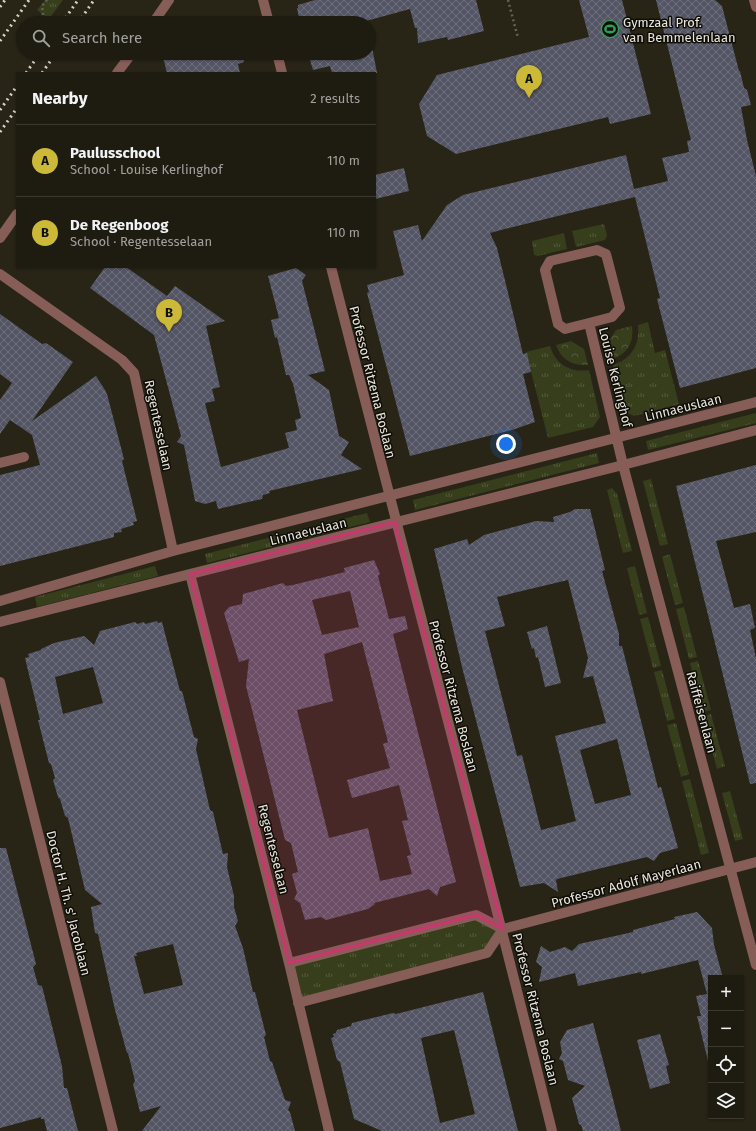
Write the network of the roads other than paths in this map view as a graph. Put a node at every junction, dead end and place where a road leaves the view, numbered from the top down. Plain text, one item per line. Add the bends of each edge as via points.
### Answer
1 (169, 0) edge
2 (263, 0) edge
3 (754, 0) edge
4 (756, 7) edge
5 (158, 16) edge
6 (267, 16) edge
7 (127, 60) edge
8 (279, 60) edge
9 (118, 72) edge
10 (282, 72) edge
11 (16, 215) edge
12 (0, 238) edge
13 (331, 268) edge
14 (0, 274) edge
15 (589, 323) junction
16 (756, 402) edge
17 (756, 430) edge
18 (617, 437) junction
19 (24, 457) dead end
20 (0, 462) edge
21 (623, 465) junction
22 (389, 496) junction
23 (395, 522) junction
24 (174, 551) junction
25 (190, 574) junction
26 (0, 601) edge
27 (0, 622) edge
28 (0, 682) edge
29 (756, 862) edge
30 (730, 869) junction
31 (503, 928) junction
32 (289, 963) junction
33 (756, 965) edge
34 (298, 1004) junction
35 (112, 1131) edge
36 (329, 1131) edge
37 (552, 1131) edge

1 - 5 street
2 - 6 street
3 - 4 street
7 - 9 street
8 - 10 street
11 - 12 street
13 - 22 street, Professor Ritzema Boslaan
14 - 24 street, Regentesselaan via 122,360 134,373
15 - 15 street, Louise Kerlinghof via 612,318 620,308 606,254 597,250 550,261 545,270 558,324 565,328
15 - 18 street, Louise Kerlinghof
16 - 18 street, Linnaeuslaan
17 - 21 street, Linnaeuslaan
18 - 21 street
18 - 22 street, Linnaeuslaan
19 - 20 street
21 - 23 street, Linnaeuslaan
21 - 30 street, Raiffeisenlaan
22 - 23 street, Professor Ritzema Boslaan
22 - 24 street, Linnaeuslaan
23 - 25 street, Linnaeuslaan
23 - 31 street, Professor Ritzema Boslaan
24 - 26 street, Linnaeuslaan
25 - 27 street, Linnaeuslaan
25 - 32 street, Regentesselaan
28 - 35 street, Doctor H. Th. s' Jacoblaan
29 - 30 street, Professor Adolf Mayerlaan
30 - 31 street, Professor Adolf Mayerlaan
30 - 33 street, Raiffeisenlaan
31 - 32 street via 476,915
31 - 34 street via 487,953
31 - 37 street, Professor Ritzema Boslaan
32 - 34 street, Regentesselaan
34 - 36 street, Regentesselaan

